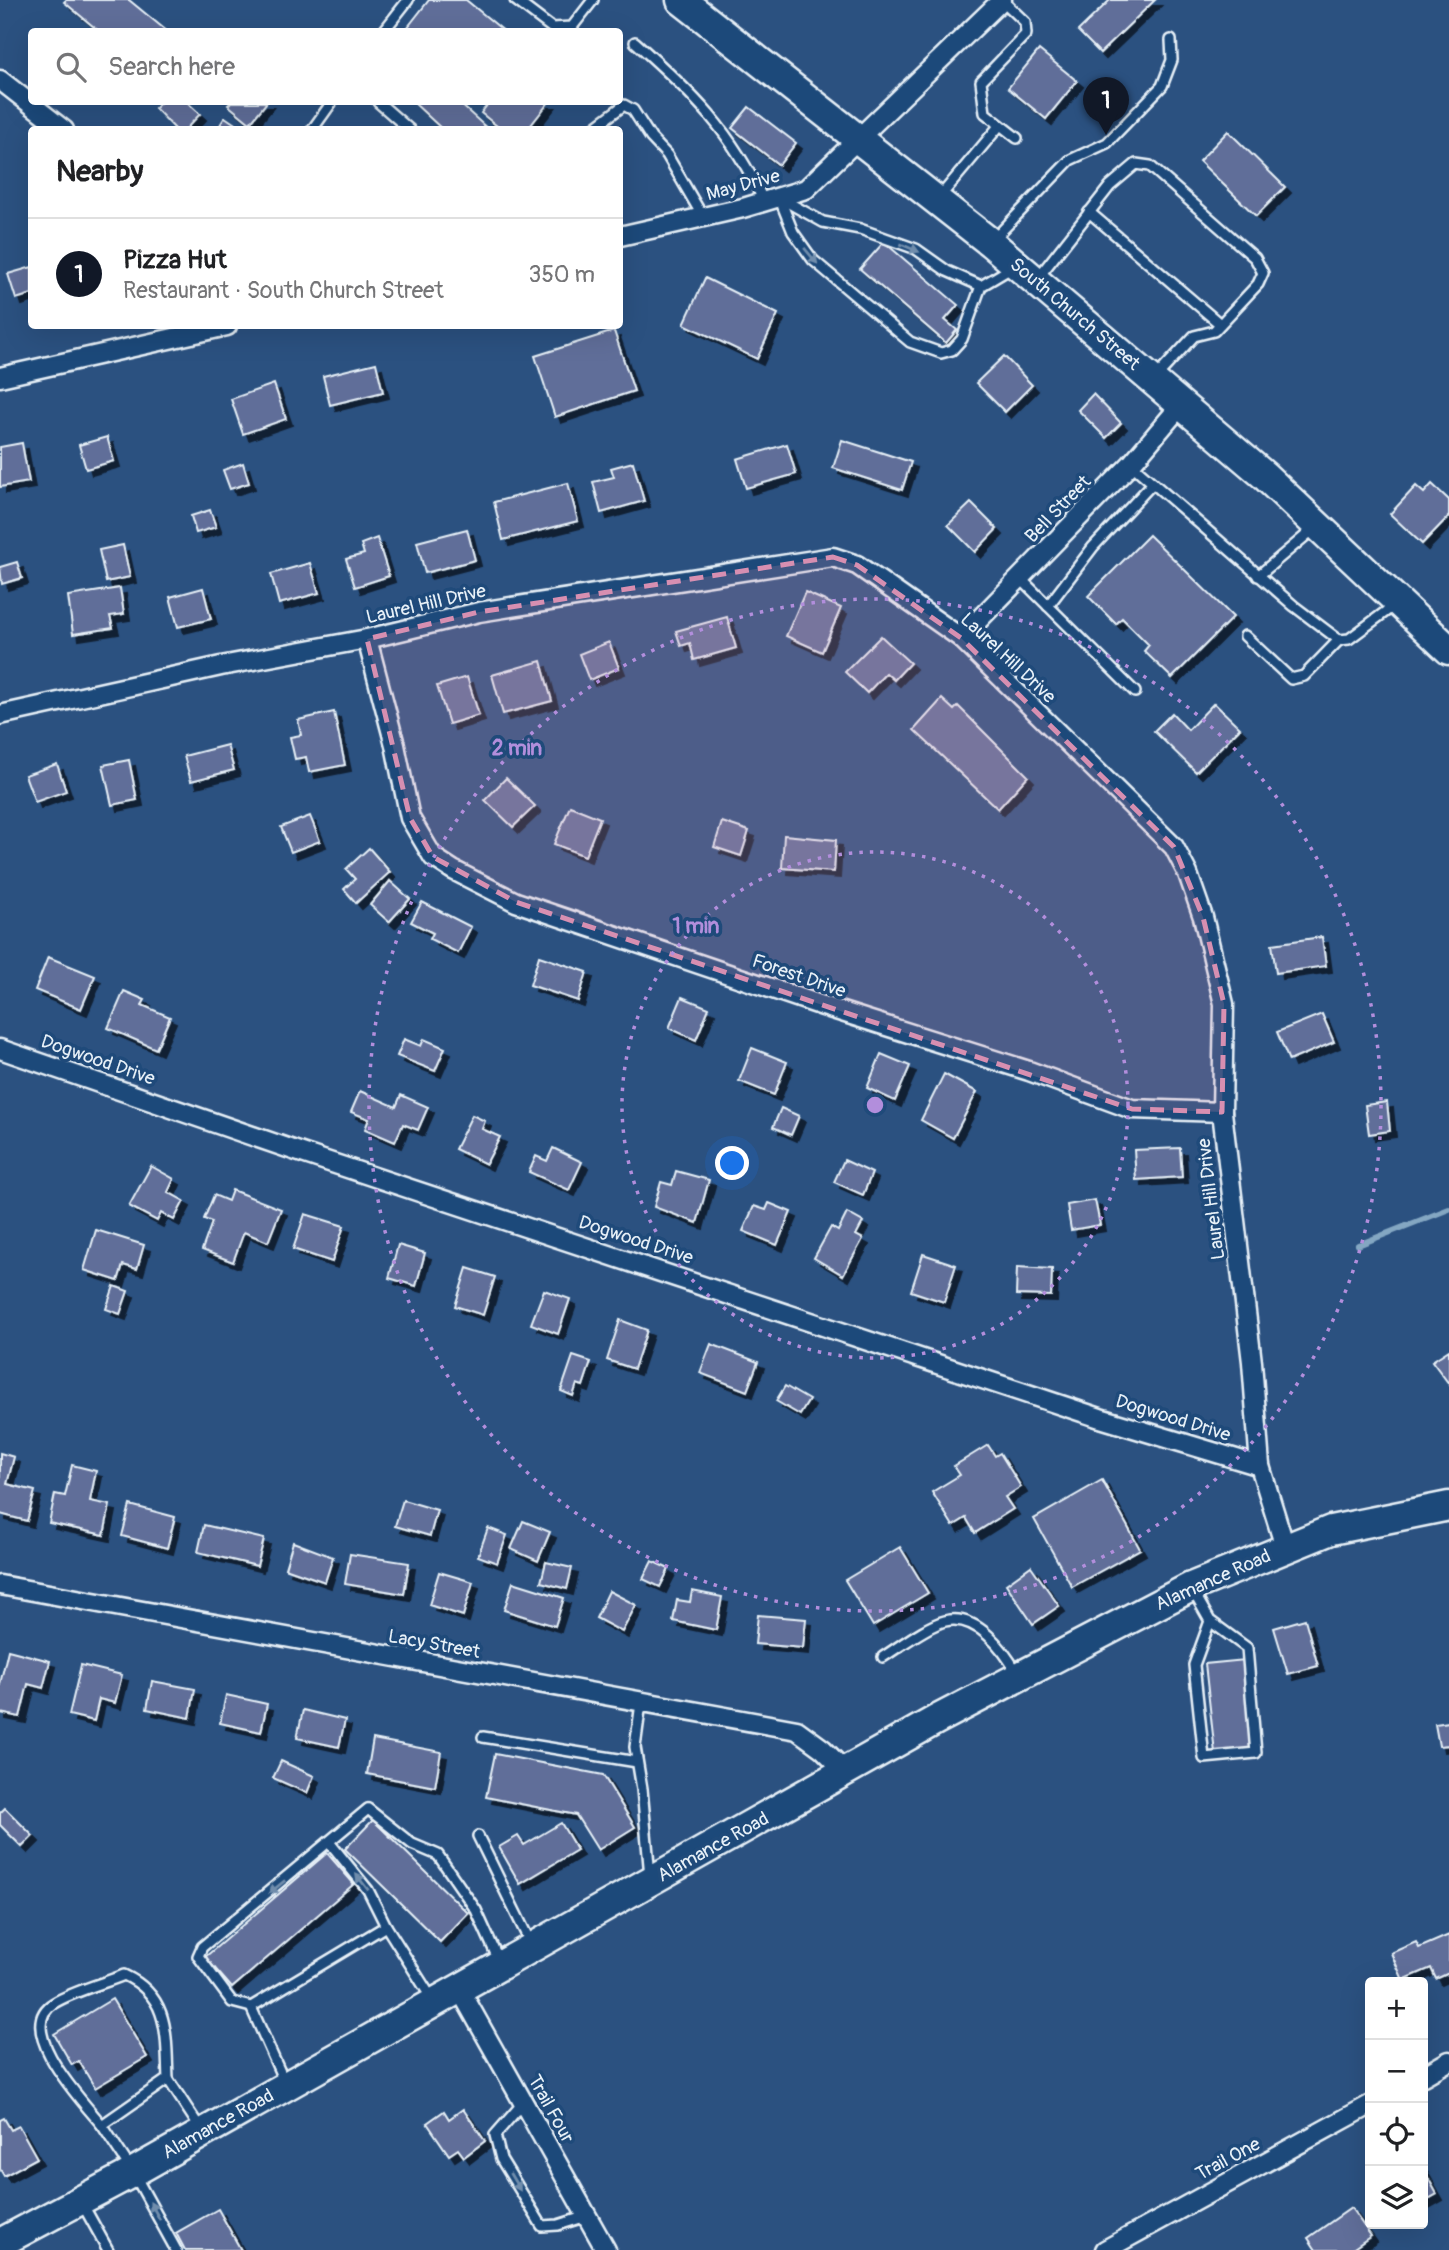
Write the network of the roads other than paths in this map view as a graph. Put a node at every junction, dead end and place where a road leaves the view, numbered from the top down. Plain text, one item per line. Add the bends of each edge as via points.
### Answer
1 (408, 0) edge
2 (515, 0) edge
3 (593, 0) edge
4 (681, 0) edge
5 (1002, 0) edge
6 (386, 28) edge
7 (1171, 40) dead end
8 (635, 42) dead end
9 (0, 80) edge
10 (28, 102) edge
11 (623, 104) edge
12 (32, 105) edge
13 (330, 105) edge
14 (381, 105) edge
15 (622, 105) edge
16 (1000, 125) junction
17 (59, 126) edge
18 (315, 126) edge
19 (405, 126) edge
20 (596, 126) edge
21 (1017, 138) dead end
22 (860, 139) junction
23 (771, 199) junction
24 (937, 200) junction
25 (1089, 212) junction
26 (703, 217) junction
27 (623, 235) edge
28 (991, 243) junction
29 (1026, 273) junction
30 (981, 286) junction
31 (1220, 324) junction
32 (214, 329) edge
33 (0, 377) edge
34 (1153, 380) junction
35 (1181, 405) junction
36 (1131, 464) junction
37 (1153, 483) junction
38 (1318, 526) junction
39 (1258, 576) junction
40 (1020, 578) junction
41 (1399, 603) junction
42 (1048, 606) junction
43 (1245, 636) dead end
44 (961, 638) junction
45 (367, 639) junction
46 (1339, 640) junction
47 (1449, 650) edge
48 (1135, 692) dead end
49 (0, 715) edge
50 (0, 1049) edge
51 (1222, 1112) junction
52 (1260, 1466) junction
53 (1449, 1506) edge
54 (1285, 1547) junction
55 (0, 1585) edge
56 (1191, 1587) junction
57 (1210, 1621) junction
58 (883, 1657) dead end
59 (1019, 1676) junction
60 (641, 1703) junction
61 (483, 1737) dead end
62 (637, 1762) junction
63 (846, 1772) junction
64 (478, 1836) dead end
65 (330, 1843) junction
66 (650, 1881) junction
67 (386, 1926) junction
68 (533, 1947) junction
69 (501, 1965) junction
70 (459, 1988) junction
71 (434, 2003) junction
72 (251, 2007) junction
73 (1449, 2061) edge
74 (1428, 2073) edge
75 (168, 2079) junction
76 (286, 2086) junction
77 (523, 2102) junction
78 (1365, 2108) edge
79 (102, 2125) junction
80 (203, 2133) junction
81 (133, 2172) junction
82 (81, 2200) junction
83 (587, 2216) junction
84 (0, 2243) edge
85 (108, 2250) edge
86 (176, 2250) edge
87 (606, 2250) edge
88 (1105, 2250) edge

1 - 6 lane
2 - 3 lane via 552,28 572,27
4 - 22 main road, South Church Street
5 - 16 lane via 1025,22 1026,34 981,81 985,113
5 - 22 street, May Drive
7 - 28 lane via 1172,60 1162,86 1107,143 1070,160
8 - 23 lane via 713,116
9 - 10 street
11 - 26 lane via 633,110 667,155
12 - 17 street
13 - 18 lane
14 - 19 lane
15 - 20 lane
16 - 21 lane
16 - 24 lane
22 - 23 street, May Drive via 806,189
22 - 24 main road, South Church Street
23 - 26 street, May Drive
23 -> 30 lane via 823,222 860,229 916,249 947,271
23 -> 30 lane via 813,260 910,342 941,353 953,349 962,339
24 - 28 main road, South Church Street
25 - 29 lane
25 - 31 lane
25 - 31 lane via 1136,164 1150,166 1255,258 1263,273
26 - 27 street, May Drive
28 - 29 main road, South Church Street
29 - 30 lane
29 - 34 main road, South Church Street
31 - 34 lane via 1214,331 1194,336
32 - 33 street
34 - 35 main road, South Church Street
35 - 36 street, Bell Street
35 - 38 main road, South Church Street
36 - 37 lane
36 - 40 street, Bell Street
37 - 39 lane
37 - 42 lane via 1093,547
38 - 39 lane
38 - 41 main road, South Church Street
39 - 46 lane
40 - 42 lane
40 - 44 street, Bell Street
41 - 46 lane via 1349,639
41 - 47 main road, South Church Street
42 - 48 lane
43 - 46 lane via 1291,679 1304,676
44 - 45 street, Laurel Hill Drive via 857,565 833,557 479,612
44 - 51 street, Laurel Hill Drive via 1174,848 1203,917 1224,1004
45 - 49 street, Laurel Hill Drive
45 - 51 street, Forest Drive via 410,818 433,857 453,870 516,902 1132,1109
50 - 52 street, Dogwood Drive via 1100,1418
51 - 52 street, Laurel Hill Drive
52 - 54 street, Laurel Hill Drive
53 - 54 main road, Alamance Road via 1331,1531
54 - 56 main road, Alamance Road
55 - 60 street, Lacy Street
56 - 57 lane
56 - 59 main road, Alamance Road
57 - 57 lane via 1194,1665 1204,1758 1256,1753 1247,1648
58 - 59 lane via 946,1620 967,1623 986,1634 1004,1651
59 - 63 main road, Alamance Road
60 - 62 lane
60 - 63 street, Lacy Street via 797,1730
61 - 62 lane
62 - 66 lane
63 - 66 main road, Alamance Road
64 - 68 lane
67 -> 65 lane via 368,1889
65 - 69 lane via 368,1809 412,1844 438,1855 476,1910
65 -> 72 lane via 202,1947 198,1955 232,2002
66 - 68 main road, Alamance Road
67 - 71 lane
67 - 72 lane
68 - 69 main road, Alamance Road
69 - 70 main road, Alamance Road
70 - 71 main road, Alamance Road
70 - 77 street, Trail Four
71 - 76 main road, Alamance Road
72 - 76 lane
73 - 74 street
75 - 79 lane
75 - 79 lane via 163,2020 143,1984 124,1975 52,2004 42,2017 39,2032 59,2071
75 - 80 lane
76 - 80 main road, Alamance Road
77 - 83 street, Trail Four
77 -> 83 lane via 495,2135 500,2159 542,2227
78 - 88 street, Trail One
79 - 81 lane
80 - 81 main road, Alamance Road
81 - 82 main road, Alamance Road
86 -> 81 lane
82 - 84 main road, Alamance Road
82 - 85 lane
83 - 87 street, Trail Four

